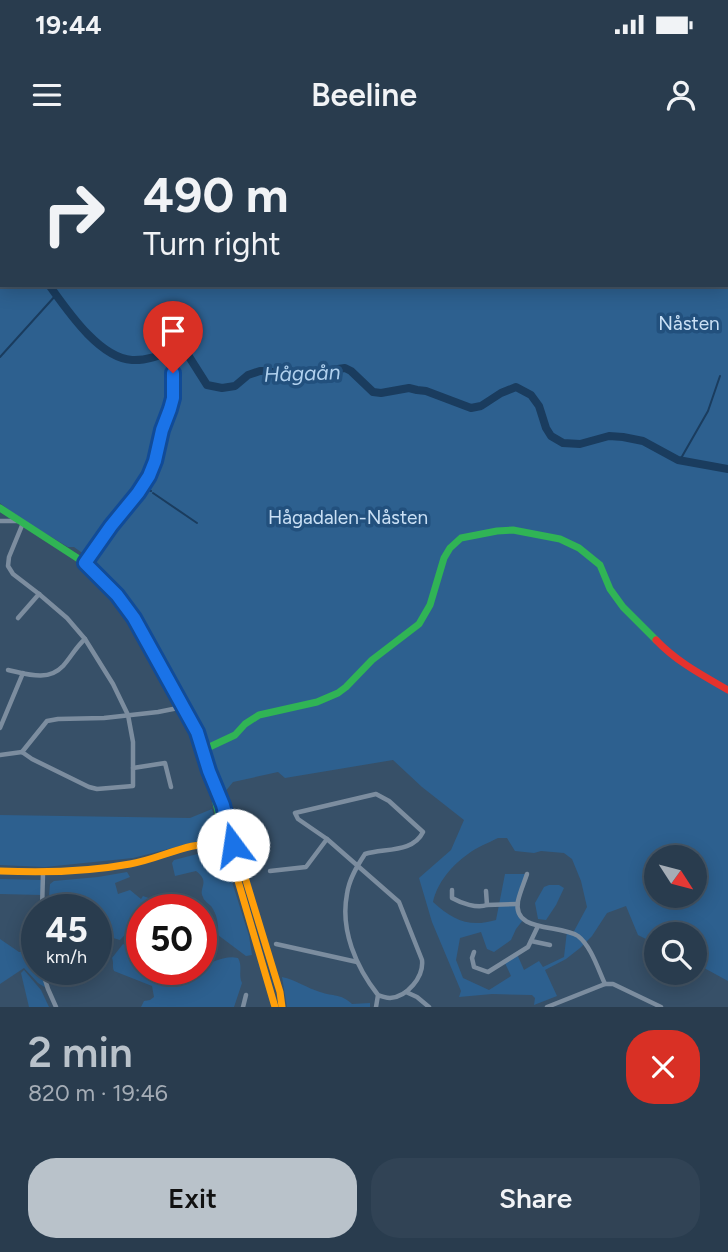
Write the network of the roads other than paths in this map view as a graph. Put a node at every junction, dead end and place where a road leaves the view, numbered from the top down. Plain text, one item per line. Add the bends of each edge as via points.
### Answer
1 (172, 356) dead end
2 (0, 508) edge
3 (0, 522) edge
4 (22, 522) junction
5 (85, 563) junction
6 (38, 594) junction
7 (18, 618) dead end
8 (85, 639) junction
9 (8, 670) dead end
10 (23, 673) junction
11 (728, 690) edge
12 (183, 707) junction
13 (128, 715) junction
14 (0, 728) edge
15 (203, 750) junction
16 (22, 752) junction
17 (0, 755) edge
18 (133, 768) junction
19 (209, 771) junction
20 (171, 787) dead end
21 (231, 829) junction
22 (218, 832) junction
23 (234, 839) junction
24 (327, 839) junction
25 (203, 844) junction
26 (221, 844) junction
27 (357, 866) junction
28 (0, 871) edge
29 (270, 871) dead end
30 (43, 873) junction
31 (527, 874) dead end
32 (452, 890) dead end
33 (486, 891) dead end
34 (42, 894) edge
35 (517, 904) junction
36 (487, 905) junction
37 (538, 926) junction
38 (531, 941) junction
39 (275, 943) dead end
40 (550, 945) dead end
41 (474, 952) dead end
42 (358, 962) junction
43 (605, 984) junction
44 (47, 985) edge
45 (406, 992) junction
46 (246, 995) dead end
47 (378, 995) junction
48 (56, 1007) edge
49 (243, 1007) edge
50 (275, 1007) edge
51 (282, 1007) edge
52 (376, 1007) edge
53 (429, 1007) edge
54 (547, 1007) edge
55 (661, 1007) edge

1 - 5 street via 173,398 149,476
2 - 4 street
3 - 4 street
4 - 5 street
4 - 6 street via 8,566
5 - 12 street via 134,618
6 - 7 street
6 - 8 street
8 - 10 street via 50,675
8 - 13 street
9 - 10 street
10 - 14 street
11 - 15 street via 670,655 622,607 600,565 579,548 541,534 497,531 456,542 444,558 430,606 419,624 338,693 309,705 259,715 235,735
12 - 13 street
12 - 15 street
13 - 16 street via 47,721
13 - 18 street
15 - 19 street
16 - 17 street
16 - 18 street via 97,789 133,786
18 - 20 street via 165,763
19 - 21 street
19 - 22 street via 221,825
21 - 22 street
21 - 23 street
22 - 25 street
22 - 26 street
23 - 26 street
23 - 51 street
24 - 27 street
24 - 27 street via 295,813 376,794 423,832 403,848 365,854
24 - 29 street via 306,866
25 - 26 street
25 - 30 street via 132,864
26 - 50 street via 231,858
27 - 42 street via 346,903 348,932
27 - 45 street via 399,902 409,926 423,968
28 - 30 street
30 - 34 street
31 - 35 street
32 - 36 street via 455,901
33 - 36 street
35 - 36 street
35 - 37 street via 523,920
37 - 38 street
37 - 43 street via 559,928 585,942
38 - 40 street
38 - 41 street via 524,951 488,972 474,967
39 - 42 street
42 - 47 street
43 - 54 street
43 - 55 street
44 - 48 street
45 - 47 street via 389,998
45 - 53 street
46 - 49 street
47 - 52 street

